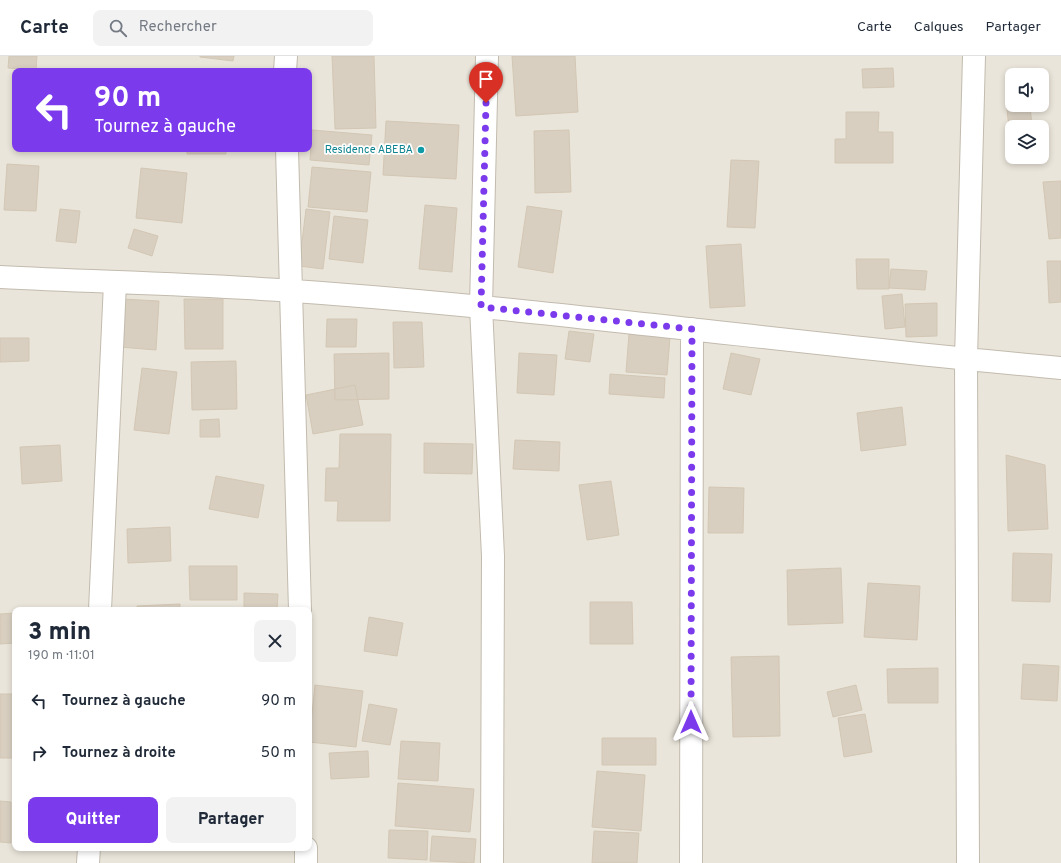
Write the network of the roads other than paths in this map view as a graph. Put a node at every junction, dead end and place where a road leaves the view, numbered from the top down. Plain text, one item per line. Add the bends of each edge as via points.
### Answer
1 (286, 56) edge
2 (487, 56) edge
3 (974, 56) edge
4 (286, 68) edge
5 (287, 152) edge
6 (0, 277) edge
7 (115, 283) junction
8 (292, 290) junction
9 (481, 307) junction
10 (692, 329) junction
11 (966, 359) junction
12 (1061, 368) edge
13 (100, 607) edge
14 (300, 607) edge
15 (89, 851) edge
16 (306, 851) edge
17 (88, 863) edge
18 (306, 863) edge
19 (492, 863) edge
20 (691, 863) edge
21 (968, 863) edge

1 - 4 street
2 - 9 street
3 - 11 street
5 - 8 street
6 - 7 street
7 - 8 street
7 - 13 street
8 - 9 street
8 - 14 street
9 - 10 street
9 - 19 street via 493,556
10 - 11 street
10 - 20 street
11 - 12 street
11 - 21 street
15 - 17 street
16 - 18 street

